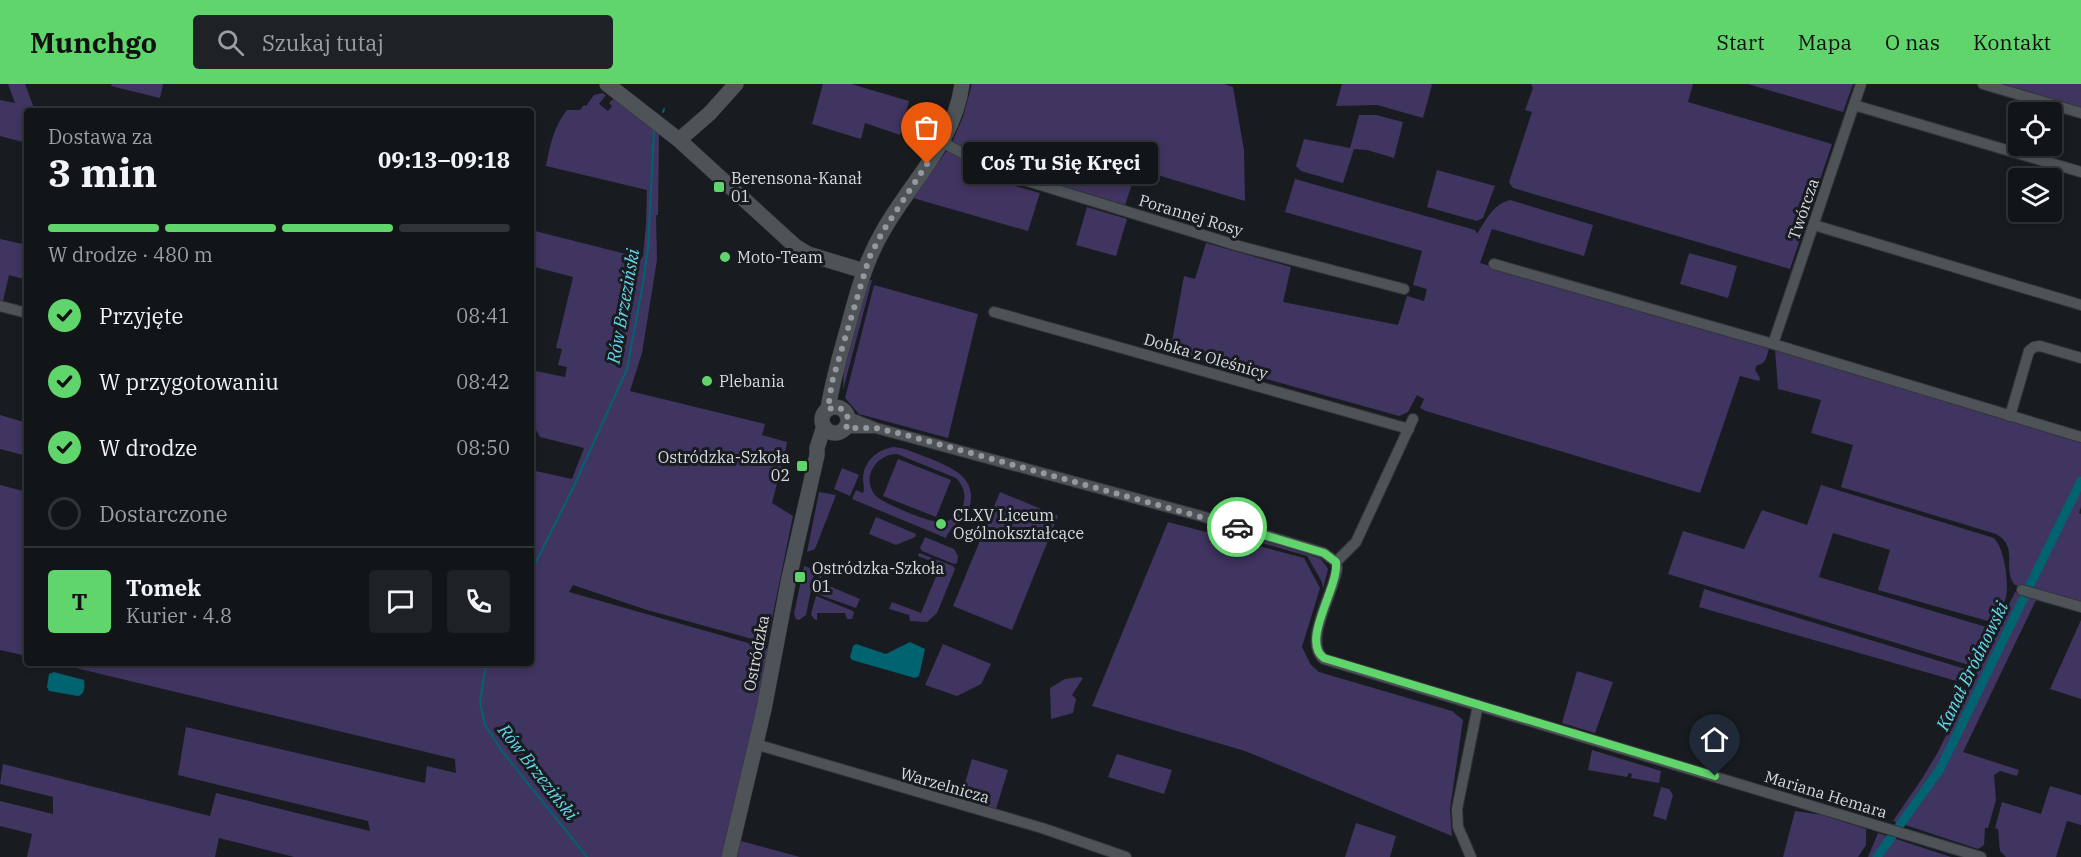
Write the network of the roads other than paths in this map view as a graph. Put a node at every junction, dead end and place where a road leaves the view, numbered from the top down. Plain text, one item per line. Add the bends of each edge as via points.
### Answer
1 (607, 84) edge
2 (736, 84) edge
3 (962, 84) edge
4 (1861, 84) edge
5 (1983, 84) edge
6 (1854, 105) junction
7 (2081, 113) edge
8 (679, 140) junction
9 (942, 142) junction
10 (2081, 172) edge
11 (1814, 225) junction
12 (1494, 264) dead end
13 (864, 271) junction
14 (1404, 289) dead end
15 (2081, 305) edge
16 (0, 306) edge
17 (24, 312) edge
18 (994, 312) dead end
19 (1773, 344) junction
20 (2081, 358) edge
21 (2010, 416) junction
22 (837, 420) junction
23 (2081, 437) edge
24 (1336, 562) junction
25 (2022, 590) dead end
26 (2081, 607) edge
27 (1478, 705) junction
28 (755, 744) junction
29 (729, 857) edge
30 (1126, 857) edge
31 (1471, 857) edge
32 (1981, 857) edge

1 - 8 street
2 - 8 street
3 - 9 street via 956,112
4 - 6 street, Twórcza
5 - 7 street
6 - 10 street
6 - 11 street, Twórcza
8 - 13 street via 795,246 808,254
9 - 13 street via 883,231
9 - 14 street, Porannej Rosy via 995,171 1239,246
11 - 15 street
11 - 19 street, Twórcza
12 - 19 street
13 - 22 street via 835,376
16 - 17 street
18 - 24 street, Dobka z Oleśnicy via 1411,424 1356,542
19 - 21 street
20 - 21 street via 2040,346 2029,351
21 - 23 street
22 - 24 street via 984,456 1311,548
22 - 28 street, Ostródzka via 817,455
24 - 27 street, Mariana Hemara via 1336,574 1316,634 1320,656
25 - 26 street
27 - 31 street via 1457,809 1458,827
27 - 32 street, Mariana Hemara
28 - 29 street, Ostródzka
28 - 30 street, Warzelnicza via 1042,828

